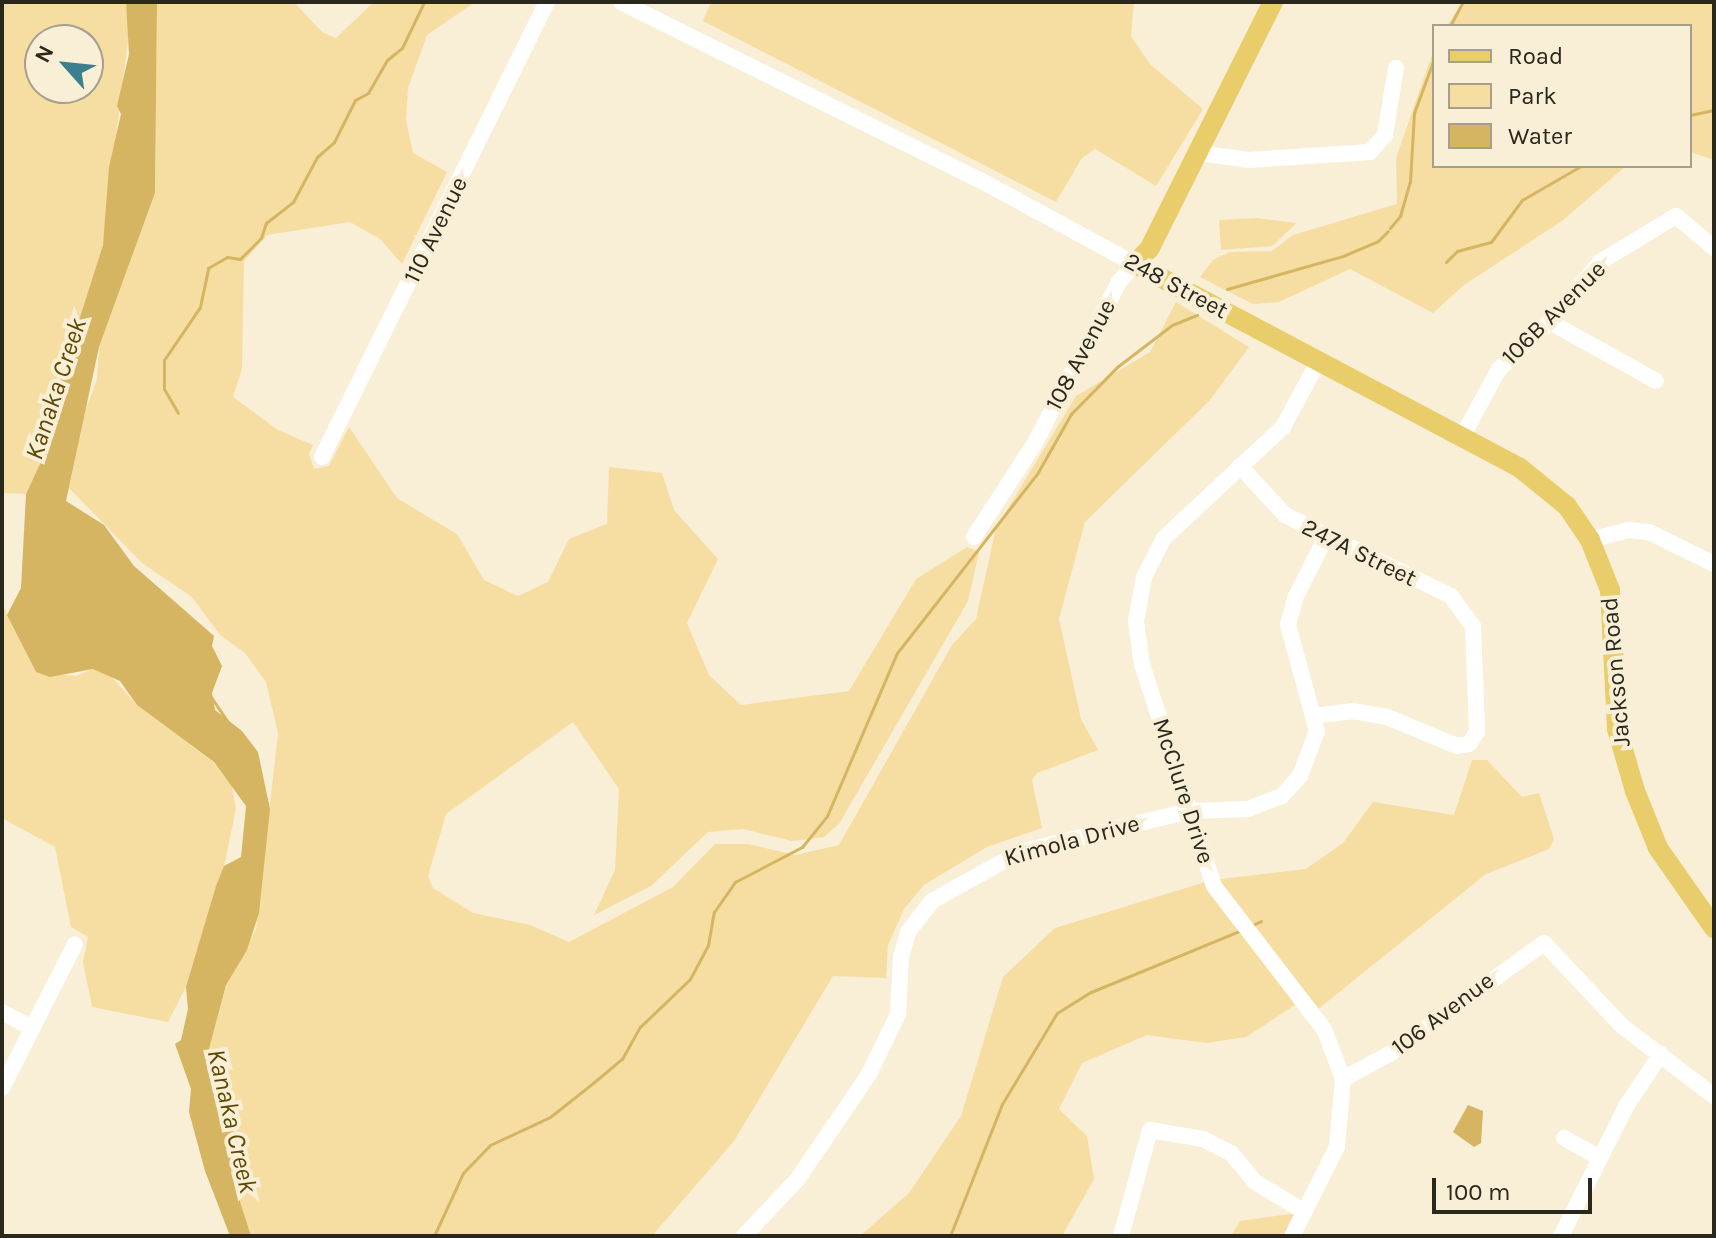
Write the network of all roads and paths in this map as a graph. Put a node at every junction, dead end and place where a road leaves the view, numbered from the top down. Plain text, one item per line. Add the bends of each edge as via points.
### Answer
1 (547, 2) edge
2 (621, 2) edge
3 (1273, 2) edge
4 (1396, 68) dead end
5 (1198, 153) junction
6 (1714, 248) edge
7 (1135, 264) junction
8 (1550, 322) junction
9 (1318, 362) junction
10 (1656, 381) dead end
11 (1462, 437) junction
12 (322, 457) dead end
13 (1240, 466) junction
14 (1327, 535) junction
15 (974, 537) dead end
16 (1590, 540) junction
17 (1714, 564) edge
18 (1316, 716) junction
19 (1190, 811) junction
20 (1713, 924) edge
21 (75, 944) dead end
22 (2, 1012) edge
23 (32, 1028) junction
24 (1661, 1054) junction
25 (1343, 1079) junction
26 (2, 1088) edge
27 (1714, 1096) edge
28 (1564, 1138) dead end
29 (1600, 1158) junction
30 (1305, 1212) junction
31 (744, 1236) edge
32 (1121, 1236) edge
33 (1292, 1236) edge
34 (1561, 1236) edge

1 - 12 street, 110 Avenue
2 - 7 street, 248 Street via 980,180
3 - 5 main road, 108 Avenue
4 - 5 street via 1385,135 1370,152 1249,160
5 - 7 main road, 108 Avenue via 1150,248
6 - 8 street, 106B Avenue via 1676,216 1600,262
7 - 9 main road, 248 Street
7 - 15 street, 108 Avenue via 1119,282 1035,443
8 - 10 street
8 - 11 street, 106B Avenue via 1499,369
9 - 11 main road, 248 Street
9 - 13 street, McClure Drive via 1283,427
11 - 16 main road, 248 Street via 1540,481
13 - 14 street, 247A Street via 1285,515
13 - 19 street, McClure Drive via 1164,538 1138,597 1139,655
14 - 18 street, Kimola Drive via 1296,596 1288,625
14 - 18 street, 247A Street via 1451,596 1473,626 1477,732 1469,744 1457,746 1387,717 1354,711
16 - 17 street via 1629,530 1649,532
16 - 20 main road, Jackson Road via 1612,601 1622,750 1654,842
18 - 19 street, Kimola Drive via 1308,762 1282,796 1248,809
19 - 25 street, McClure Drive via 1221,899 1324,1029
19 - 31 street, Kimola Drive via 1020,852 932,901 908,932 898,1014 869,1074 797,1180
21 - 23 street
22 - 23 street
23 - 26 street
24 - 25 street, 106 Avenue via 1622,1026 1553,949 1539,943 1391,1053
24 - 27 street
24 - 29 street
25 - 30 street, McClure Drive via 1337,1147
28 - 29 street
29 - 34 street
30 - 32 street via 1255,1182 1231,1153 1203,1139 1150,1130
30 - 33 street, McClure Drive

